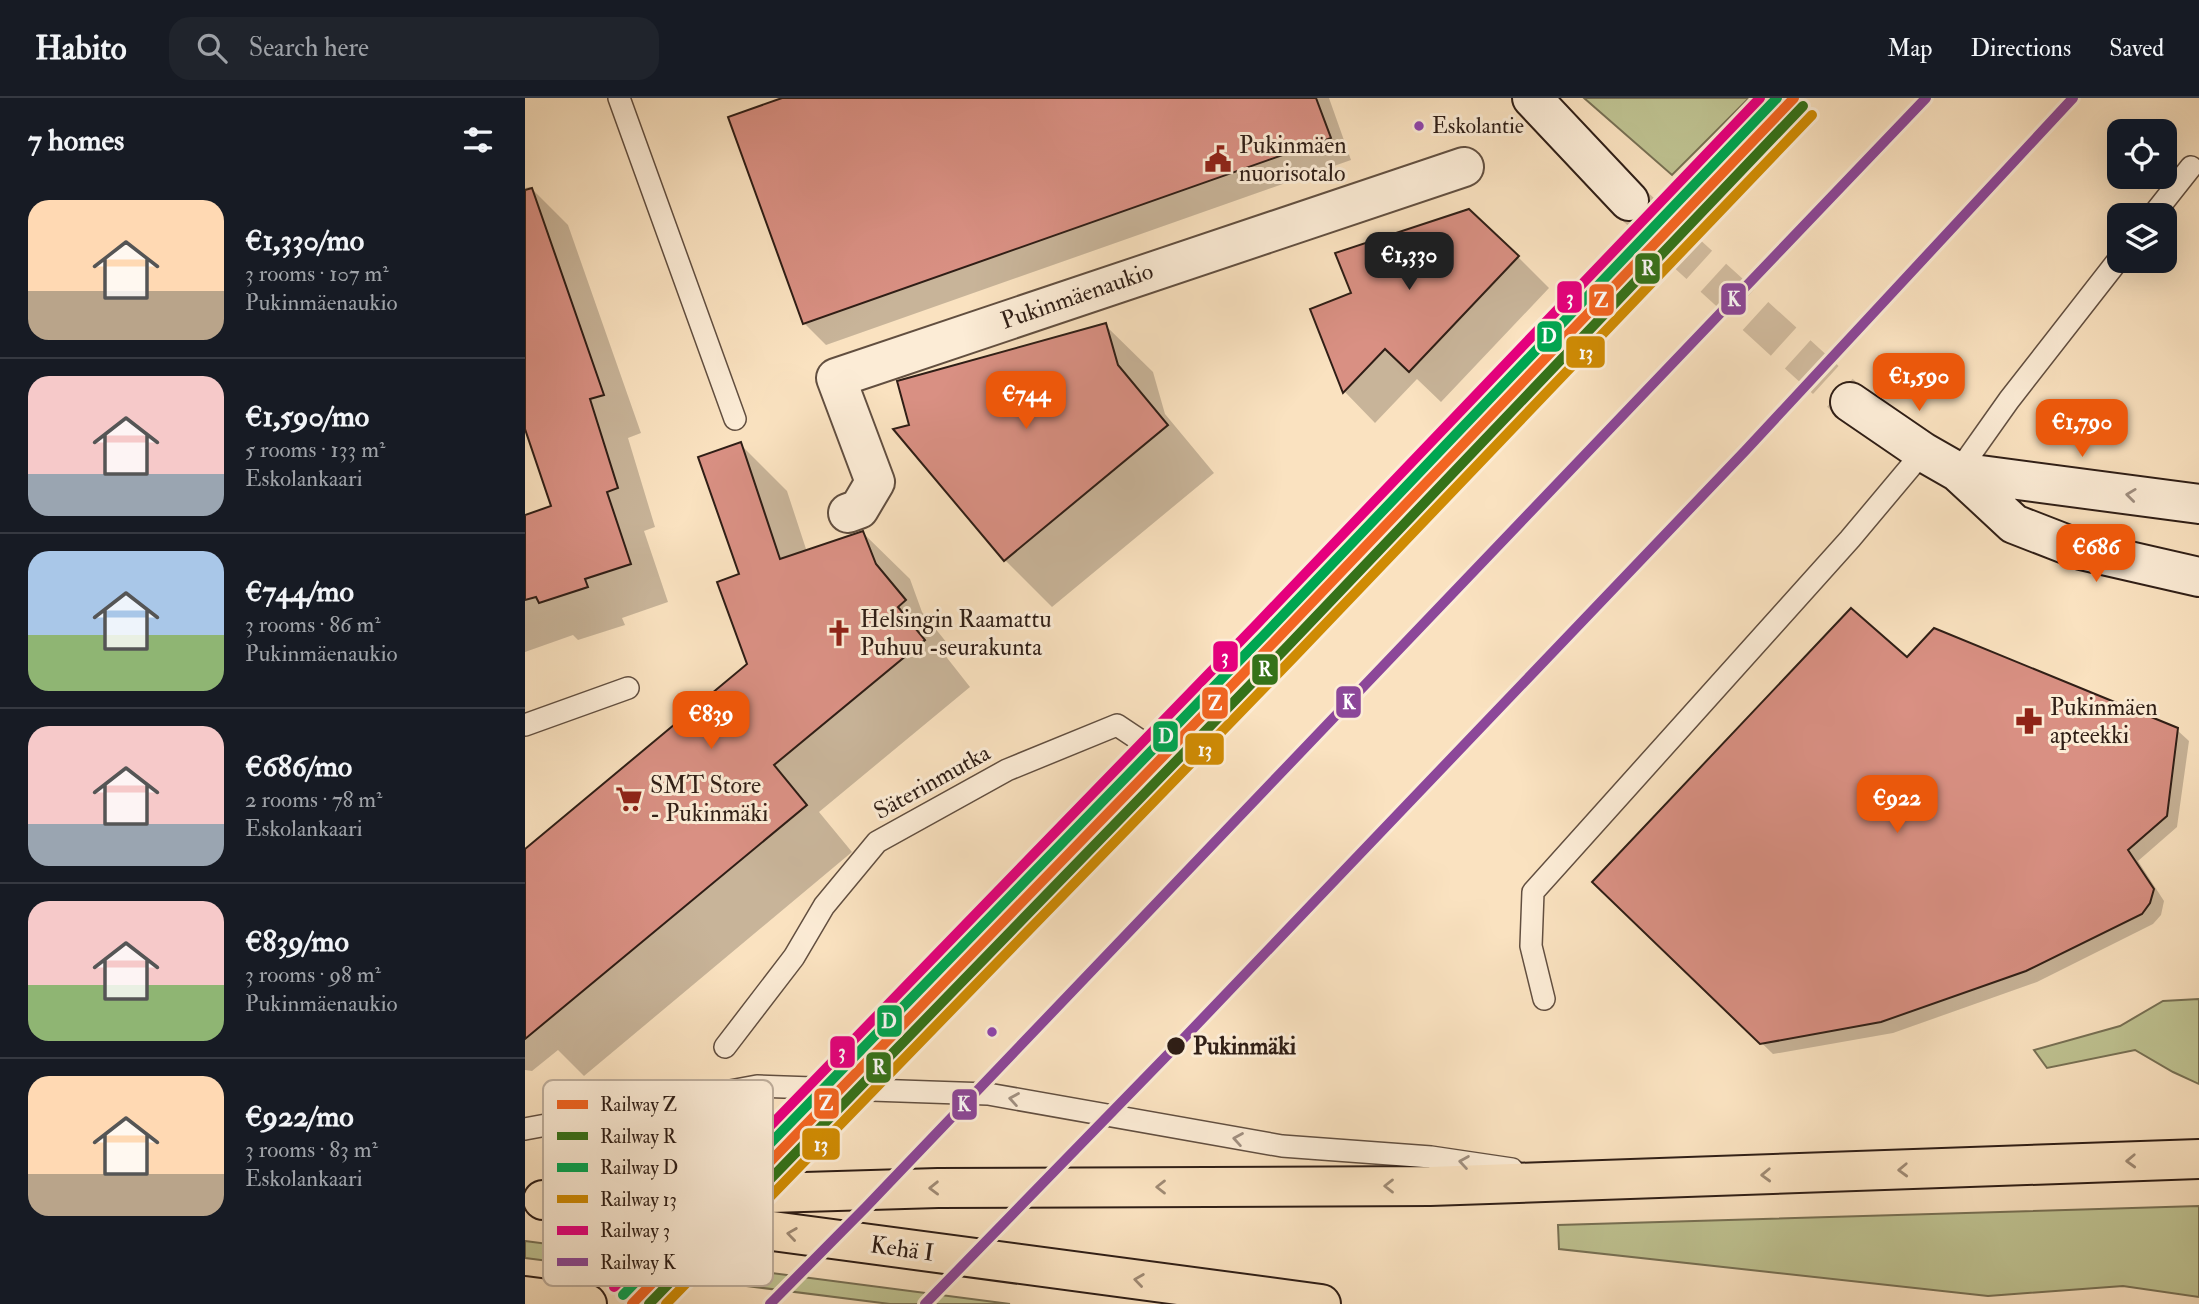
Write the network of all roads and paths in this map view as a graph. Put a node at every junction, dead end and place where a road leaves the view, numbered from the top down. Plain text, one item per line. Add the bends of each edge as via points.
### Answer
1 (619, 98) edge
2 (1532, 98) edge
3 (1464, 167) dead end
4 (2191, 167) dead end
5 (1629, 201) tunnel mouth
6 (2163, 203) edge
7 (2108, 273) edge
8 (1850, 402) tunnel mouth
9 (735, 419) dead end
10 (1923, 452) junction
11 (1958, 472) junction
12 (2199, 504) edge
13 (848, 513) dead end
14 (2199, 577) edge
15 (628, 688) dead end
16 (525, 726) edge
17 (1139, 740) dead end
18 (1544, 999) dead end
19 (725, 1047) dead end
20 (773, 1087) edge
21 (543, 1126) edge
22 (525, 1129) edge
23 (2199, 1159) edge
24 (1579, 1180) junction
25 (773, 1192) edge
26 (773, 1231) edge
27 (525, 1296) edge
28 (587, 1304) edge
29 (1321, 1304) edge

1 - 9 lane
2 - 5 street
3 - 13 street, Pukinmäenaukio via 837,378 875,482 859,509
4 - 6 lane
7 - 11 lane
8 - 10 street
10 - 11 street
10 - 18 lane via 1533,892 1531,946
12 -> 11 street
11 - 14 street via 2014,523 2081,550
15 - 16 lane
17 - 19 lane, Säterinmutka via 1117,725 1007,770 877,842 824,906 794,957
24 -> 20 lane via 1431,1157 1282,1146 988,1094
21 -> 22 lane
23 -> 24 highway
24 -> 25 highway via 1430,1186
29 -> 26 highway, Kehä I
27 - 28 highway

